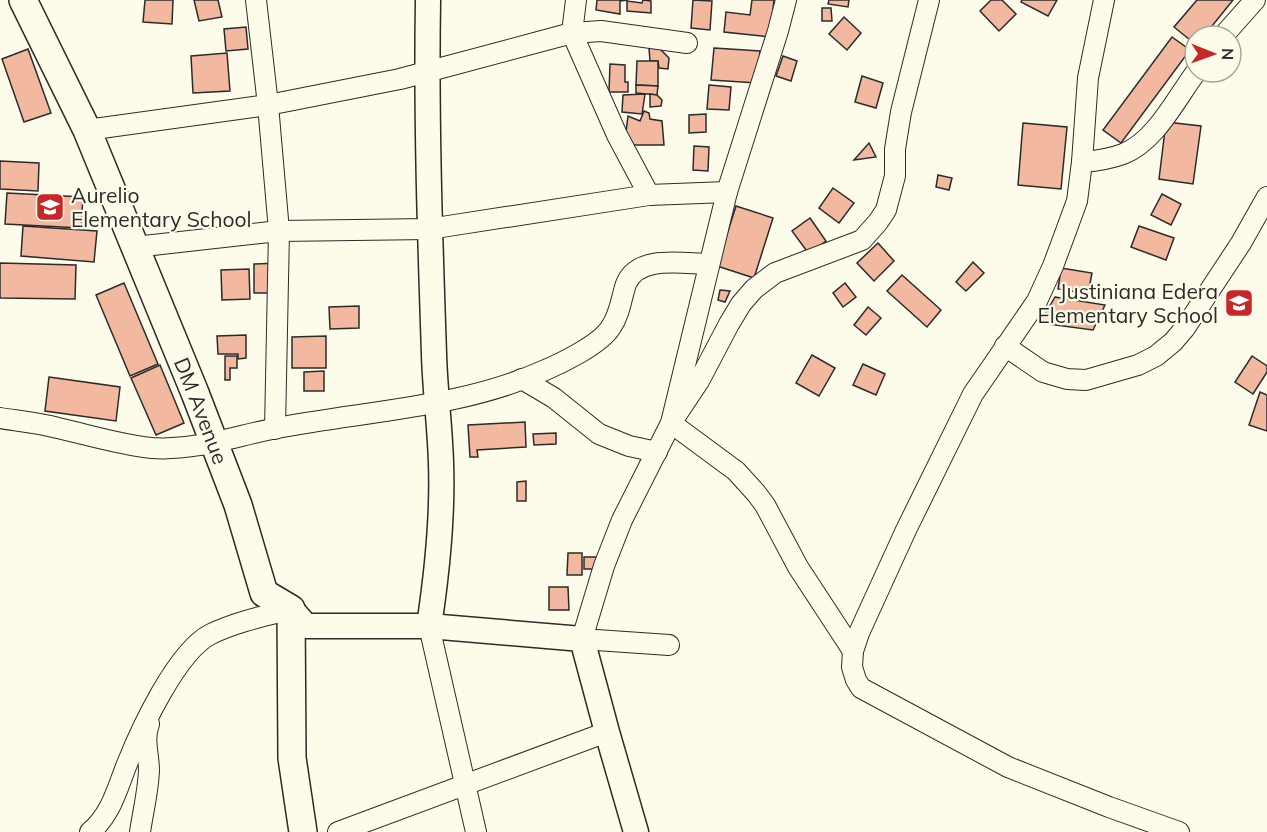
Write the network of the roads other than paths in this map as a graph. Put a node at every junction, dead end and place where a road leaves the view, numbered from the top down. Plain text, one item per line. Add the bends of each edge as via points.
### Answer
1 (23, 0) edge
2 (255, 0) edge
3 (428, 0) edge
4 (576, 0) edge
5 (786, 0) edge
6 (929, 0) edge
7 (1104, 0) edge
8 (1255, 0) edge
9 (1234, 24) edge
10 (572, 33) junction
11 (687, 43) dead end
12 (426, 73) junction
13 (1188, 84) edge
14 (268, 105) junction
15 (87, 130) junction
16 (1082, 162) junction
17 (727, 192) junction
18 (649, 195) junction
19 (1267, 197) edge
20 (429, 229) junction
21 (279, 231) junction
22 (135, 247) junction
23 (709, 264) junction
24 (1005, 346) junction
25 (522, 380) junction
26 (436, 403) junction
27 (0, 418) edge
28 (670, 423) junction
29 (275, 429) junction
30 (216, 444) junction
31 (657, 452) junction
32 (291, 609) junction
33 (429, 626) junction
34 (582, 639) junction
35 (669, 645) dead end
36 (853, 651) junction
37 (157, 702) junction
38 (607, 732) junction
39 (464, 784) junction
40 (90, 832) edge
41 (140, 832) edge
42 (303, 832) edge
43 (338, 832) edge
44 (476, 832) edge
45 (636, 832) edge
46 (1179, 832) edge

1 - 15 main road, DM Avenue
2 - 14 street
3 - 12 street
4 - 10 street
5 - 17 street
6 - 28 street via 901,112 895,176 886,210 862,240 775,273 754,289 741,304 699,381
7 - 16 street via 1088,78
8 - 9 street
10 - 11 street via 609,32
10 - 12 street
10 - 18 street via 617,135
12 - 14 street
12 - 20 street
13 - 16 street via 1142,144 1125,154
14 - 15 street
14 - 21 street
15 - 22 main road, DM Avenue
16 - 24 street via 1077,201 1053,266 1037,301
17 - 18 street
17 - 23 street
18 - 20 street
19 - 24 street via 1185,328 1156,356 1086,380 1067,379 1043,372
20 - 21 street
20 - 26 street
21 - 22 street
21 - 29 street
22 - 30 main road, DM Avenue
23 - 25 street via 662,263 634,273 610,329 561,363
23 - 28 street
24 - 36 street via 946,448
25 - 26 street
25 - 31 street via 554,398 598,434
26 - 29 street
26 - 33 street via 440,499
27 - 30 street via 154,448
28 - 31 street
28 - 36 street via 736,471 756,493
29 - 30 street
30 - 32 main road, DM Avenue via 264,593
31 - 34 street via 622,520
32 - 33 street via 306,626
32 - 37 street via 211,634 180,664
32 - 42 main road via 292,758
33 - 34 street
33 - 39 street
34 - 35 street
34 - 38 street
36 - 46 street via 856,680 873,695 1008,767
37 - 40 street via 137,737 109,810
37 - 41 street via 145,736 149,770
38 - 39 street
38 - 45 street
39 - 43 street
39 - 44 street

